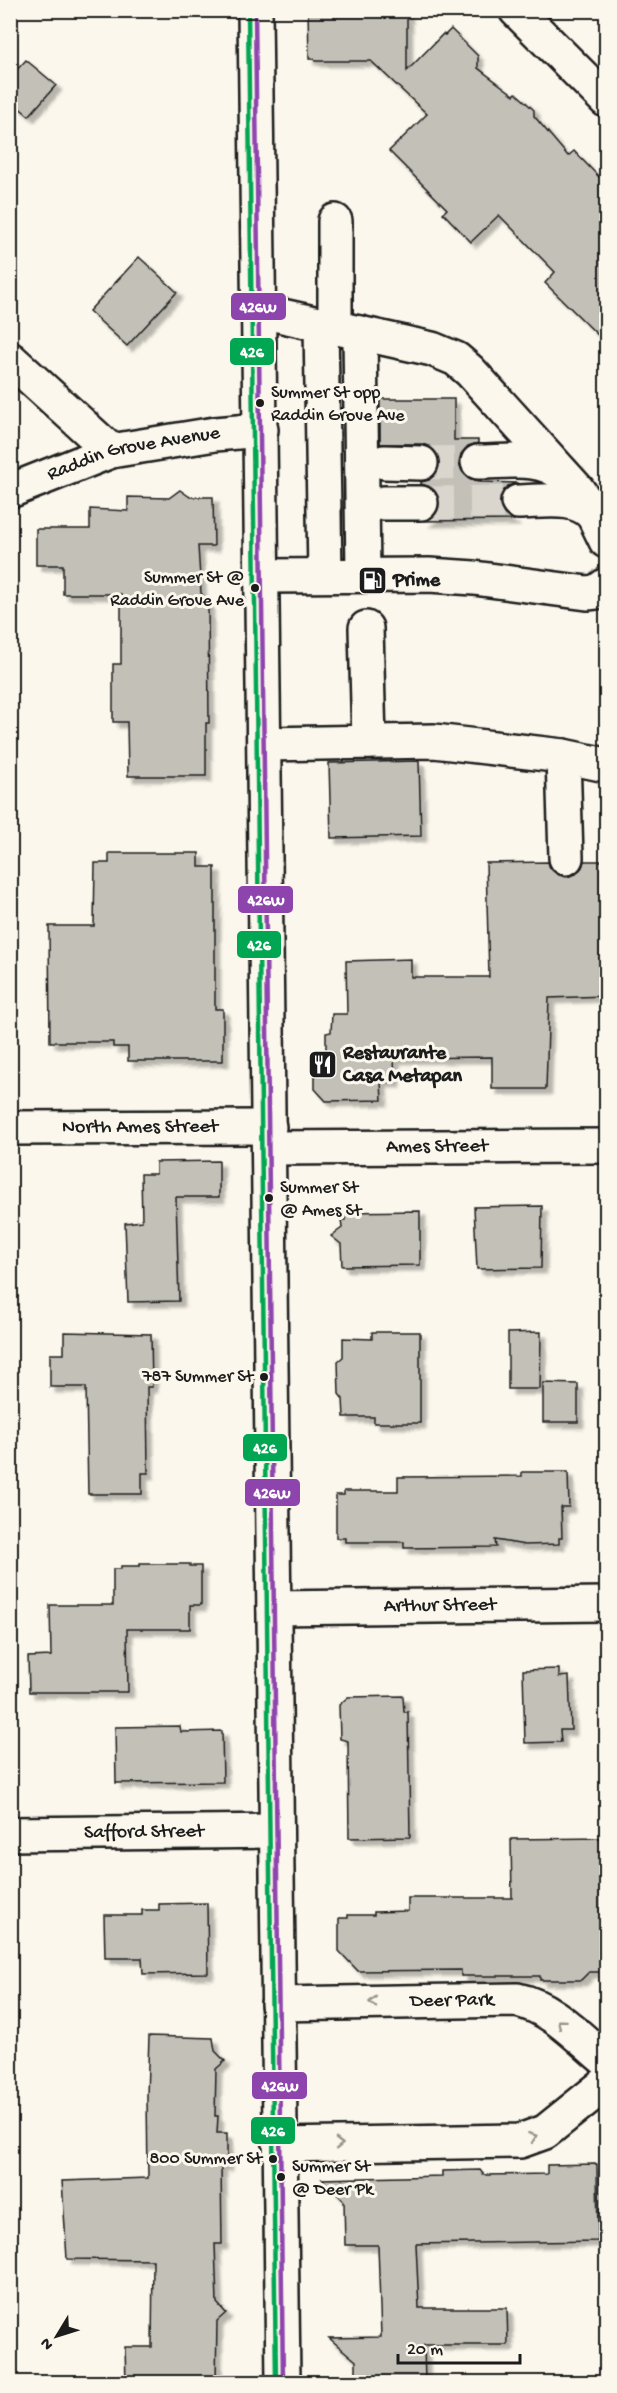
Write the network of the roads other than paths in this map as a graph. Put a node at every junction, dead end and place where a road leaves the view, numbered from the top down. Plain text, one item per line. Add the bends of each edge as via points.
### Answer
1 (255, 10) edge
2 (516, 10) edge
3 (606, 100) edge
4 (335, 221) dead end
5 (260, 311) junction
6 (349, 331) junction
7 (10, 359) edge
8 (261, 430) junction
9 (111, 451) junction
10 (384, 462) junction
11 (478, 462) tunnel mouth
12 (421, 463) tunnel mouth
13 (571, 482) junction
14 (10, 491) edge
15 (518, 502) tunnel mouth
16 (384, 503) junction
17 (421, 503) tunnel mouth
18 (600, 529) edge
19 (355, 575) junction
20 (263, 576) junction
21 (606, 585) edge
22 (366, 628) dead end
23 (369, 742) junction
24 (265, 744) junction
25 (563, 756) junction
26 (606, 765) edge
27 (566, 858) dead end
28 (10, 1128) edge
29 (269, 1137) junction
30 (606, 1146) edge
31 (606, 1604) edge
32 (274, 1608) junction
33 (276, 1831) junction
34 (10, 1834) edge
35 (278, 2004) junction
36 (606, 2060) edge
37 (606, 2083) edge
38 (280, 2145) junction
39 (283, 2382) edge

1 - 5 street
2 - 3 street
4 - 6 street
5 - 6 street
5 - 8 street
6 - 10 street
6 - 13 street via 432,349 456,359
6 - 19 street
7 - 9 street
8 - 9 street, Raddin Grove Avenue
8 - 20 street
9 - 14 street, Raddin Grove Avenue
10 - 12 street
10 - 16 street
11 - 13 street via 536,462 551,466
13 - 18 street
15 - 18 street via 576,503 586,508
16 - 17 street
16 - 19 street
19 - 20 street
19 - 21 street via 474,578 587,593
20 - 24 street
22 - 23 street
23 - 24 street
23 - 25 street via 434,741
24 - 29 street
25 - 26 street
25 - 27 street
28 - 29 street, North Ames Street
29 - 30 street, Ames Street
29 - 32 street
31 - 32 street, Arthur Street
32 - 33 street
33 - 34 street, Safford Street
33 - 35 street
36 -> 35 street, Deer Park via 544,2009 517,2000
35 - 38 street
38 -> 37 street via 520,2141 545,2132
38 - 39 street

